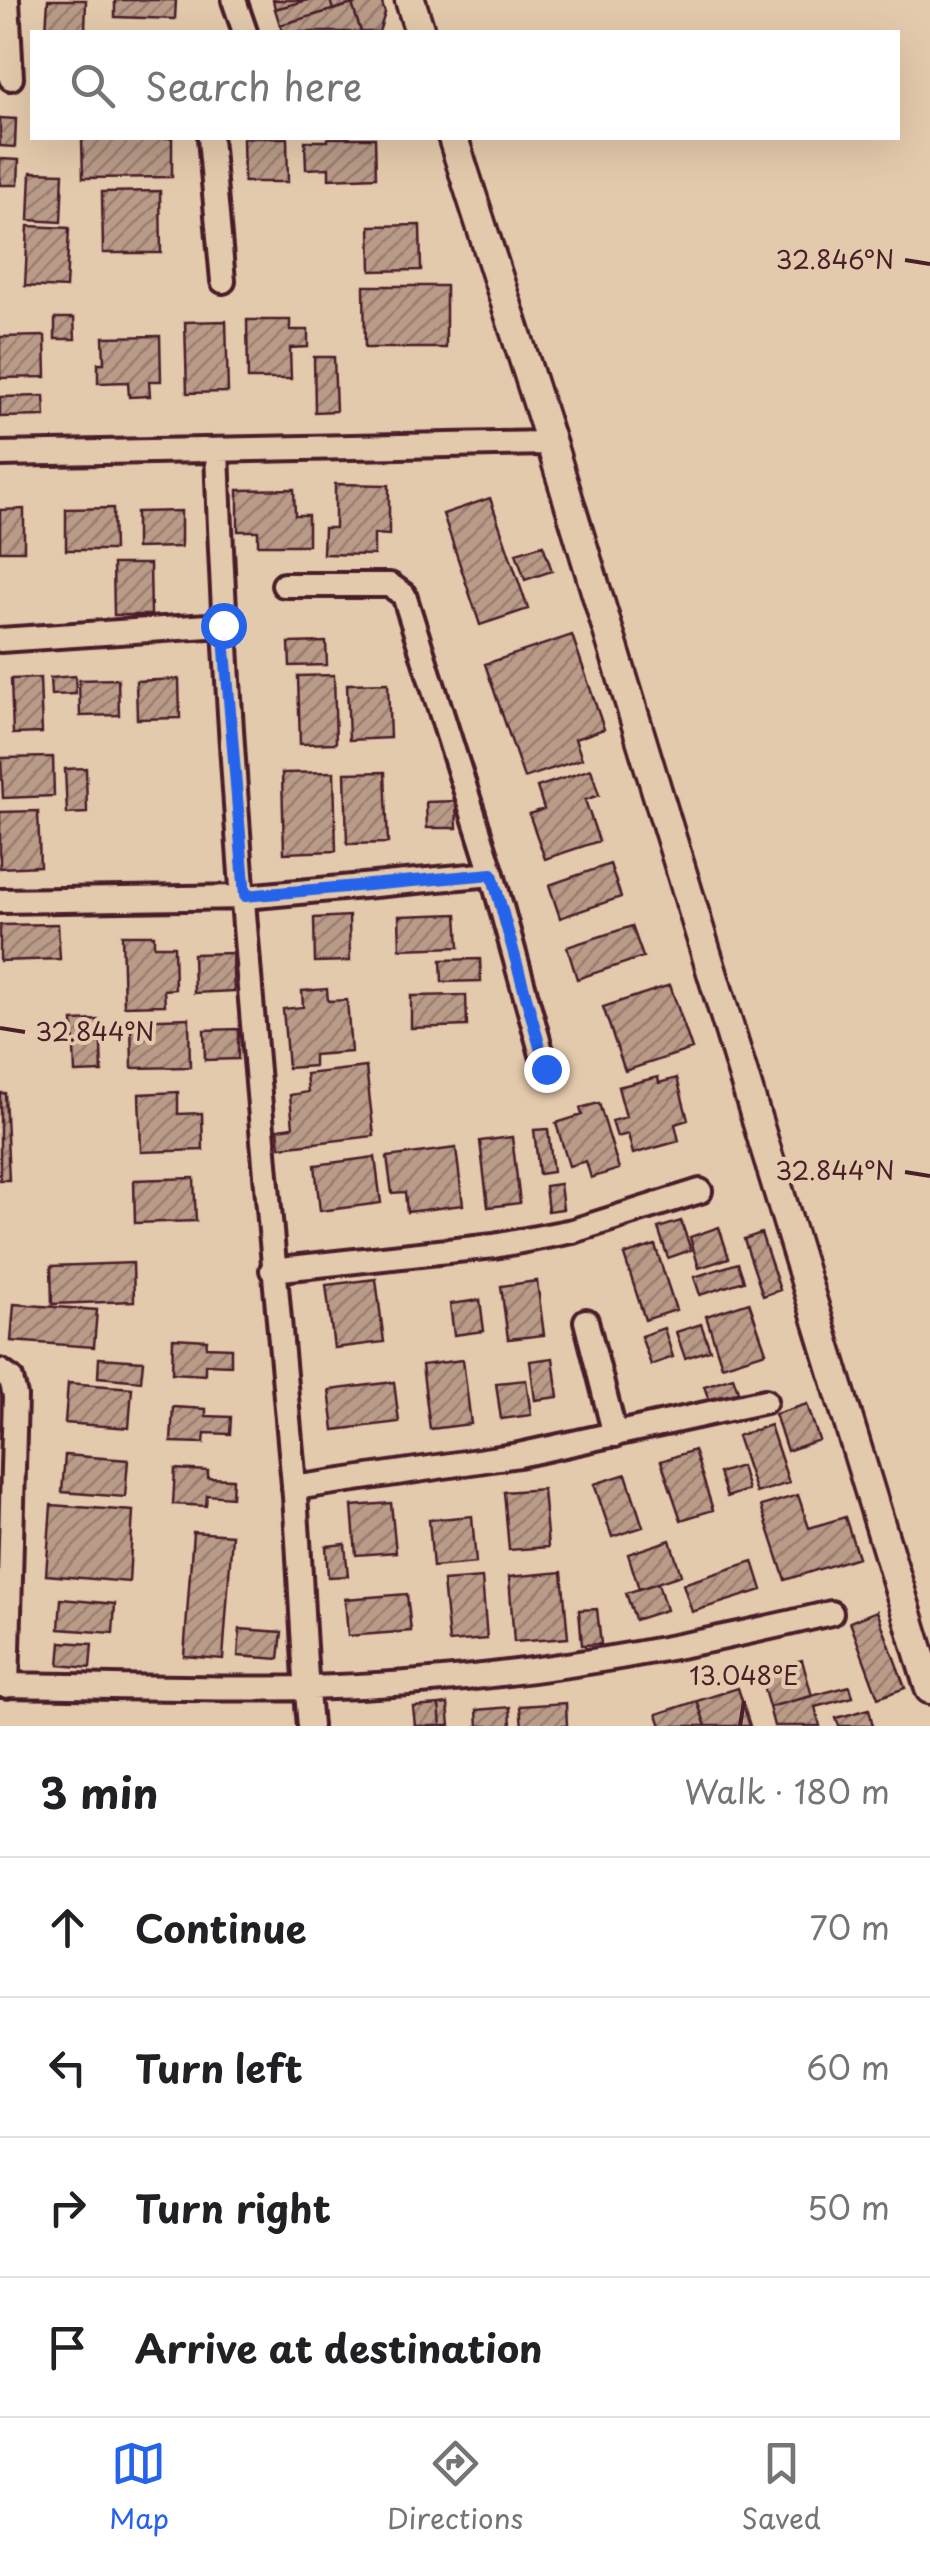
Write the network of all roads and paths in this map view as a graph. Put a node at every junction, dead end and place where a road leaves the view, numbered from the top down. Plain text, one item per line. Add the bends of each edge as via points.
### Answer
1 (7, 0) edge
2 (234, 0) edge
3 (410, 0) edge
4 (244, 30) edge
5 (419, 30) edge
6 (14, 78) edge
7 (210, 140) edge
8 (454, 140) edge
9 (223, 281) dead end
10 (551, 443) junction
11 (217, 451) junction
12 (0, 454) edge
13 (284, 585) dead end
14 (223, 625) junction
15 (0, 640) edge
16 (492, 874) junction
17 (245, 896) junction
18 (0, 900) edge
19 (546, 1069) dead end
20 (700, 1191) dead end
21 (272, 1270) junction
22 (586, 1321) dead end
23 (0, 1371) edge
24 (765, 1400) dead end
25 (614, 1434) junction
26 (294, 1488) junction
27 (831, 1613) dead end
28 (928, 1677) edge
29 (4, 1686) edge
30 (306, 1688) junction
31 (310, 1726) edge

1 - 6 street
2 - 4 street
3 - 5 street
7 - 9 street
8 - 10 street
10 - 11 street
10 - 28 street
11 - 12 street
11 - 14 street
13 - 16 street via 399,588
14 - 15 street
14 - 17 street
16 - 17 street
16 - 19 street
17 - 18 street
17 - 21 street
20 - 21 street via 574,1231 494,1246
21 - 26 street
22 - 25 street
23 - 29 street via 15,1396
24 - 25 street
25 - 26 street
26 - 30 street
27 - 30 street via 618,1660
29 - 30 street
30 - 31 street

